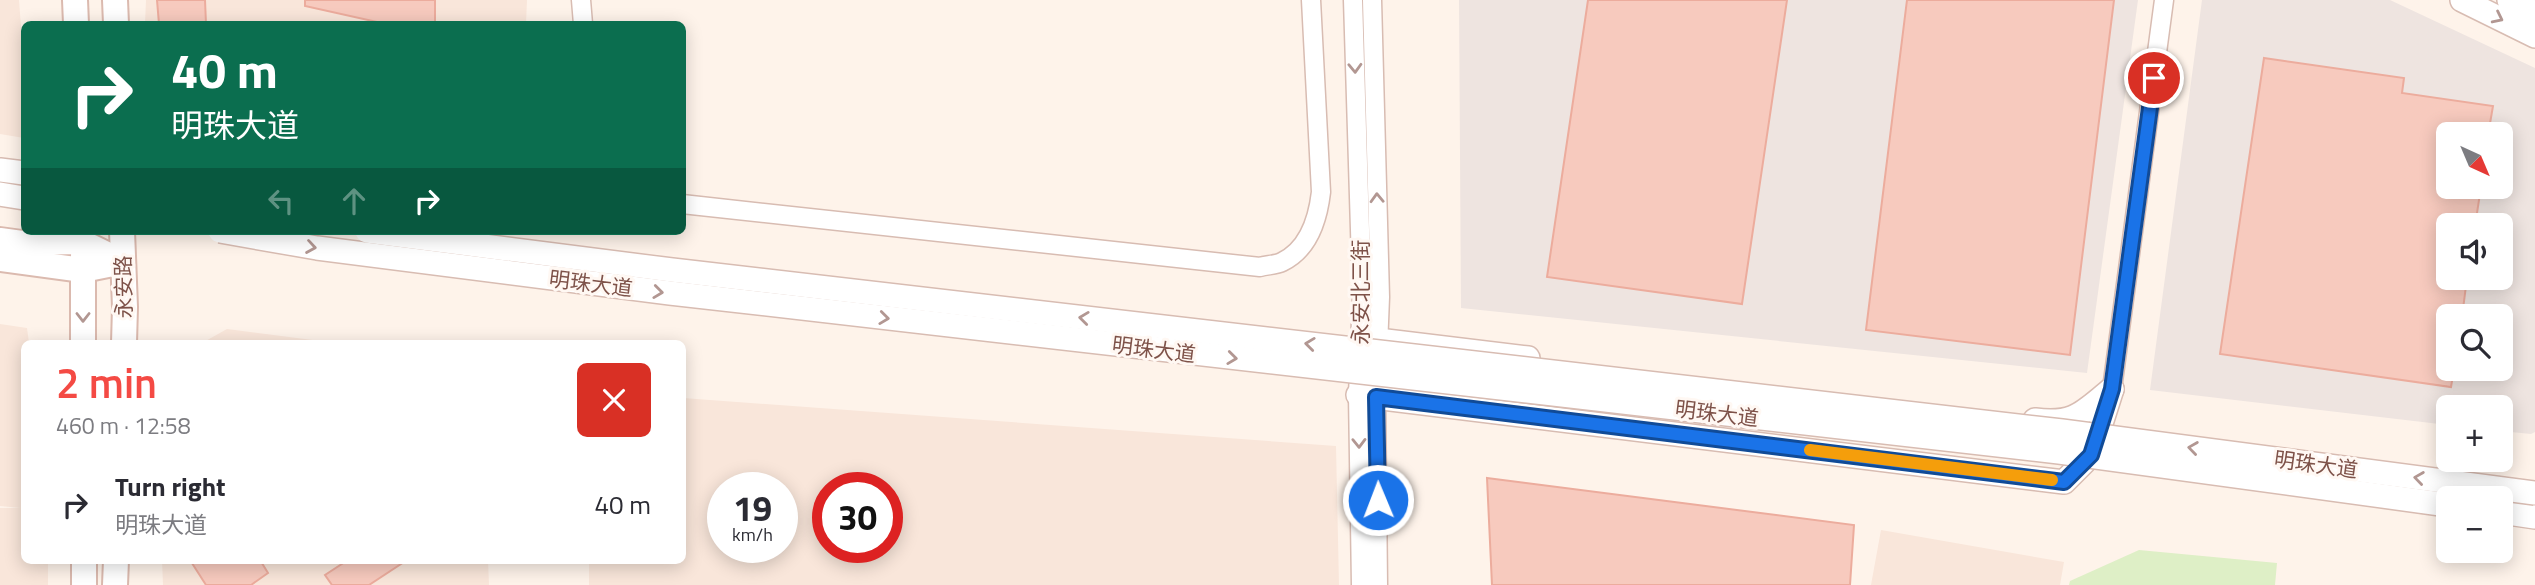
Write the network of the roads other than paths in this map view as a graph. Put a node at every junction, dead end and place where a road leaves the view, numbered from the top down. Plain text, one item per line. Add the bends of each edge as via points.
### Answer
1 (75, 0) edge
2 (116, 0) edge
3 (581, 0) edge
4 (1311, 0) edge
5 (1353, 0) edge
6 (1372, 0) edge
7 (2164, 0) edge
8 (2462, 0) edge
9 (2509, 0) edge
10 (2535, 13) edge
11 (76, 21) edge
12 (116, 21) edge
13 (583, 21) edge
14 (2535, 36) edge
15 (0, 170) edge
16 (21, 173) edge
17 (0, 194) edge
18 (21, 198) edge
19 (686, 204) edge
20 (122, 235) edge
21 (243, 235) edge
22 (398, 235) edge
23 (82, 236) edge
24 (0, 240) edge
25 (0, 259) edge
26 (123, 262) junction
27 (83, 270) junction
28 (83, 340) edge
29 (124, 340) edge
30 (1378, 340) junction
31 (1359, 358) junction
32 (2112, 389) junction
33 (1367, 396) junction
34 (2535, 493) edge
35 (2436, 503) edge
36 (2513, 514) edge
37 (2535, 517) edge
38 (84, 564) edge
39 (116, 564) edge
40 (84, 585) edge
41 (115, 585) edge
42 (1361, 585) edge
43 (1378, 585) edge

1 - 11 main road
2 - 12 main road
3 - 13 street
4 - 19 street via 1319,213 1310,234 1282,262 1260,267
5 -> 31 street, 永安北三街 via 1362,295
30 -> 6 street, 永安北三街
7 - 32 street
8 -> 14 street
9 - 10 street
15 - 16 street
17 - 18 street
20 - 26 main road, 永安路
21 -> 35 street, 明珠大道, bridge via 670,293 2059,452
34 -> 22 street, 明珠大道, bridge via 2062,430
23 - 24 main road via 22,243
23 - 26 main road
23 - 27 main road, 永安路
25 - 27 main road
26 - 27 main road
26 - 29 main road, 永安路
27 -> 28 main road, 永安路
30 - 31 street
30 - 32 street, 明珠大道 via 2047,422 2074,419
30 - 33 street, 永安北三街
31 - 33 street, 永安北三街
32 - 33 street, 明珠大道 via 2091,455 2064,482
33 -> 42 street, 永安北三街
33 - 43 street, 永安北三街
36 - 37 street
38 - 40 main road
39 - 41 main road

